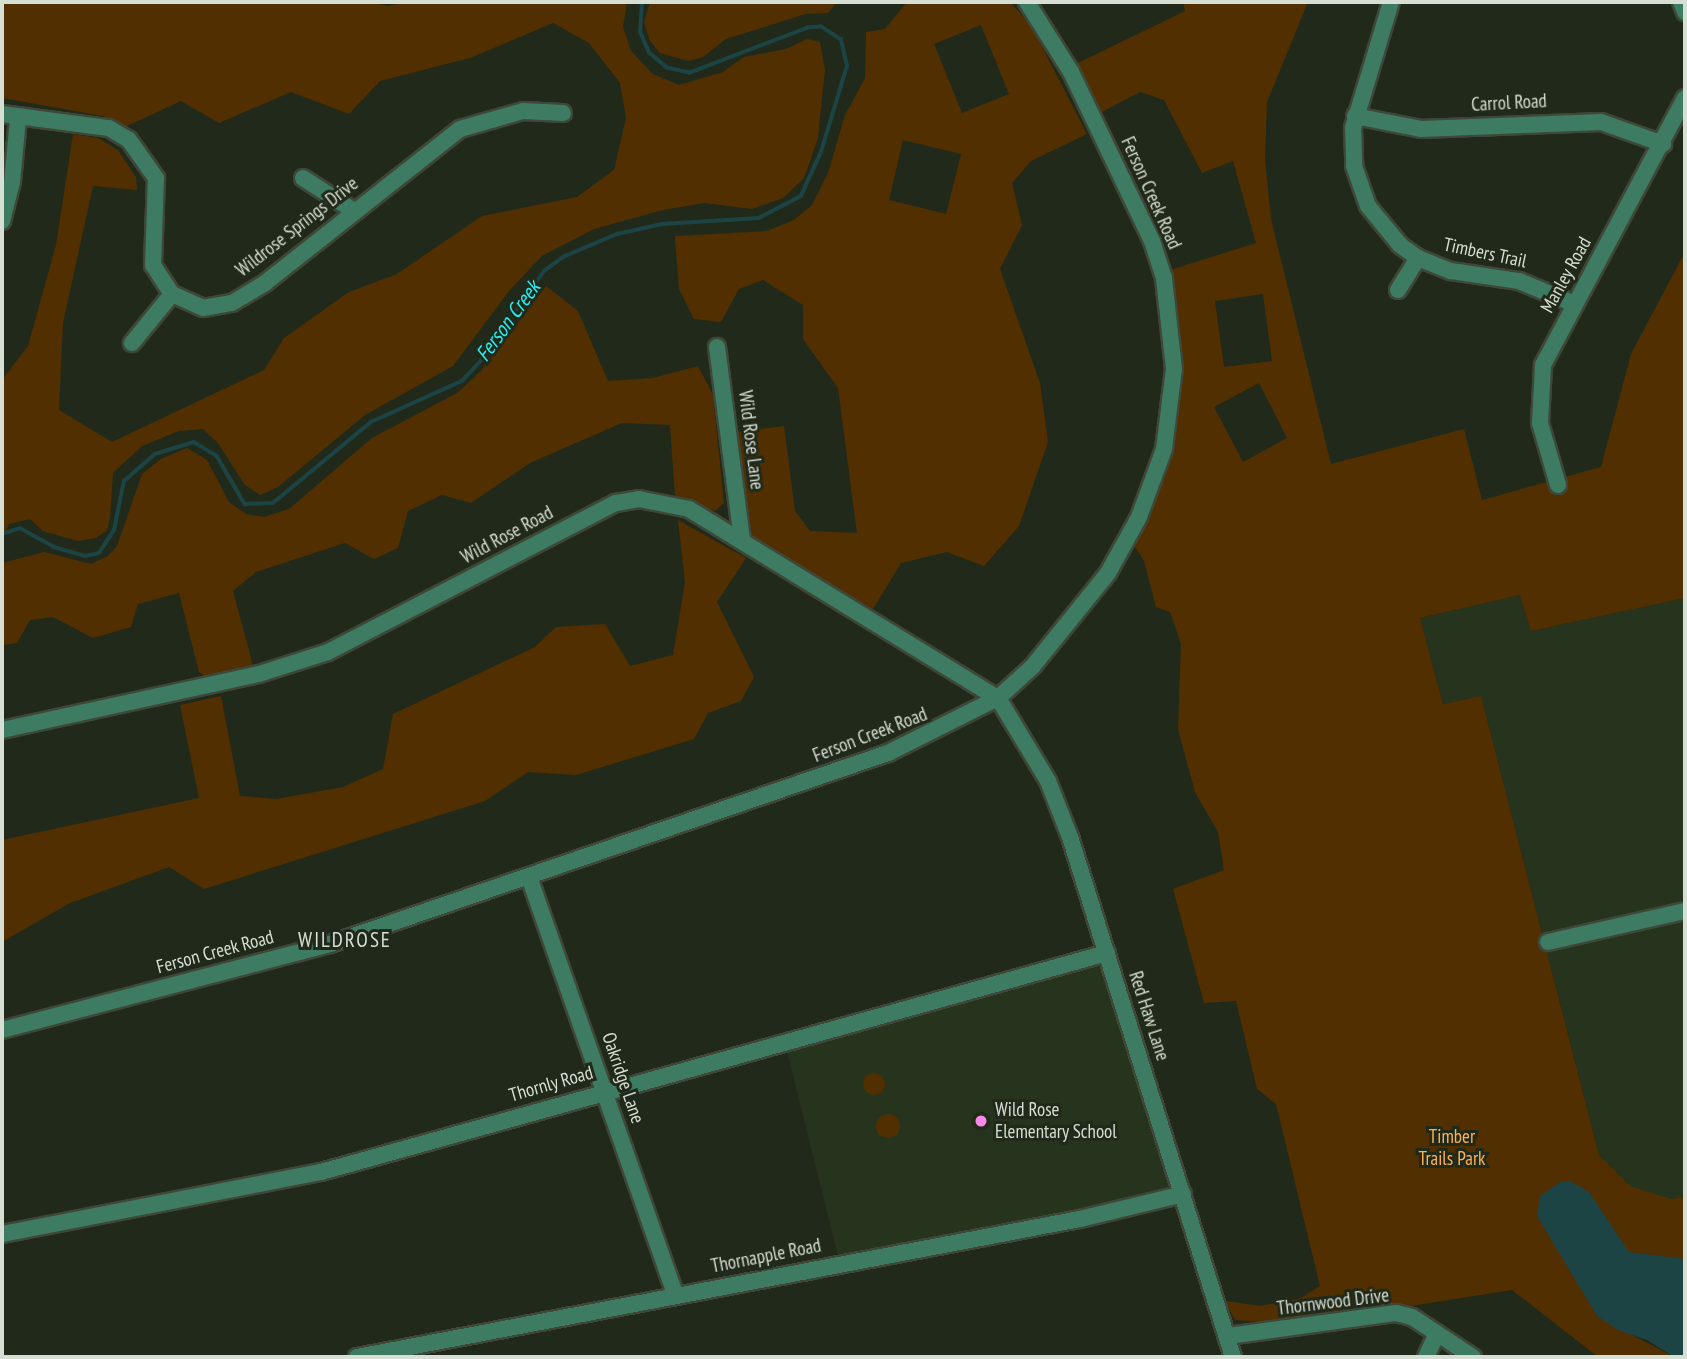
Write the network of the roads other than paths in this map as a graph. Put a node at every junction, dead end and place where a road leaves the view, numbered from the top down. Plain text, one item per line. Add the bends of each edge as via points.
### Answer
1 (1027, 2) edge
2 (1391, 2) edge
3 (1681, 2) edge
4 (1685, 12) edge
5 (1685, 98) edge
6 (563, 114) dead end
7 (10, 116) edge
8 (1355, 116) junction
9 (1663, 144) junction
10 (303, 178) dead end
11 (354, 211) junction
12 (2, 221) edge
13 (1418, 258) junction
14 (1398, 290) dead end
15 (172, 294) junction
16 (1572, 303) junction
17 (132, 343) dead end
18 (718, 347) dead end
19 (1558, 485) dead end
20 (742, 539) junction
21 (998, 698) junction
22 (2, 730) edge
23 (529, 877) junction
24 (1685, 911) edge
25 (1548, 942) dead end
26 (1107, 953) junction
27 (2, 1030) edge
28 (605, 1091) junction
29 (1183, 1194) junction
30 (2, 1234) edge
31 (675, 1294) junction
32 (1437, 1334) junction
33 (1228, 1336) junction
34 (357, 1357) edge
35 (1233, 1357) edge
36 (1426, 1357) edge
37 (1473, 1357) edge

1 - 21 street, Ferson Creek Road via 1068,65 1148,230 1164,278 1174,369 1164,449 1124,546 1062,633
2 - 8 street, Timbers Trail
3 - 4 street
5 - 9 street, Manley Road
6 - 11 street, Wildrose Springs Drive via 523,111 460,129
7 - 12 street via 12,182
7 - 15 street via 109,128 144,155 156,178 153,265
8 - 9 street, Carrol Road via 1420,129 1601,122
8 - 13 street, Timbers Trail via 1353,155 1363,196 1383,228
9 - 16 street, Manley Road
10 - 11 street
11 - 15 street, Wildrose Springs Drive via 232,303 203,308
13 - 14 street
13 - 16 street, Timbers Trail via 1451,271 1519,281
15 - 17 street
16 - 19 street, Manley Road via 1543,365 1539,390 1540,424
18 - 20 street, Wild Rose Lane
20 - 21 street, Wild Rose Road
20 - 22 street, Wild Rose Road via 689,509 663,501 616,503 328,652 259,674
21 - 23 street, Ferson Creek Road via 888,753
21 - 26 street, Red Haw Lane via 1048,781
23 - 27 street, Ferson Creek Road via 330,944
23 - 28 street, Oakridge Lane
24 - 25 street
26 - 28 street, Thornly Road
26 - 29 street, Red Haw Lane
28 - 30 street, Thornly Road via 321,1172
28 - 31 street, Oakridge Lane
29 - 31 street, Thornapple Road via 1080,1219
29 - 33 street, Red Haw Lane
31 - 34 street, Thornapple Road
32 - 33 street, Thornwood Drive via 1396,1313
32 - 36 street
32 - 37 street, Thornwood Drive
33 - 35 street, Red Haw Lane

